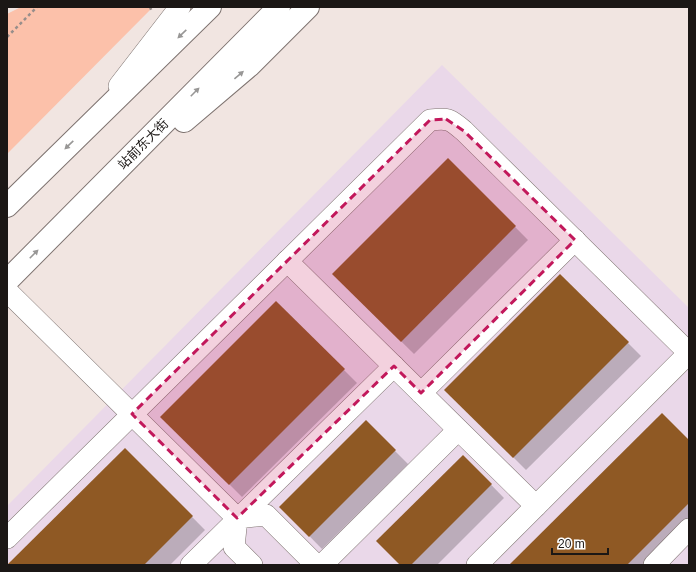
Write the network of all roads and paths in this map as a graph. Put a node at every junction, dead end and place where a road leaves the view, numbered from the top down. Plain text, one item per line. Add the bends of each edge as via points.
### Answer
1 (37, 7) edge
2 (180, 7) edge
3 (210, 7) edge
4 (279, 7) edge
5 (308, 7) edge
6 (7, 37) edge
7 (88, 127) junction
8 (7, 206) edge
9 (80, 208) junction
10 (575, 240) junction
11 (287, 261) junction
12 (7, 281) edge
13 (7, 290) edge
14 (689, 353) edge
15 (394, 366) junction
16 (421, 393) junction
17 (132, 414) junction
18 (458, 430) junction
19 (536, 506) junction
20 (237, 518) junction
21 (689, 529) edge
22 (7, 538) edge
23 (191, 565) edge
24 (252, 565) edge
25 (316, 565) edge
26 (322, 565) edge
27 (477, 565) edge
28 (654, 565) edge

1 - 6 path
2 - 7 street
3 -> 7 main road
9 -> 4 main road, 站前东大街
9 -> 5 main road via 250,65
7 -> 8 main road
12 -> 9 main road, 站前东大街
10 - 11 street via 454,122 446,119 430,120
10 - 14 street
10 - 16 street
11 - 15 street
11 - 17 street
13 - 17 street
14 - 19 street
15 - 16 street
15 - 20 street
16 - 18 street
17 - 20 street
17 - 22 street
18 - 19 street
18 - 26 street
19 - 27 street
20 - 23 street
20 - 24 street via 234,548
20 - 25 street via 266,515
21 - 28 street

